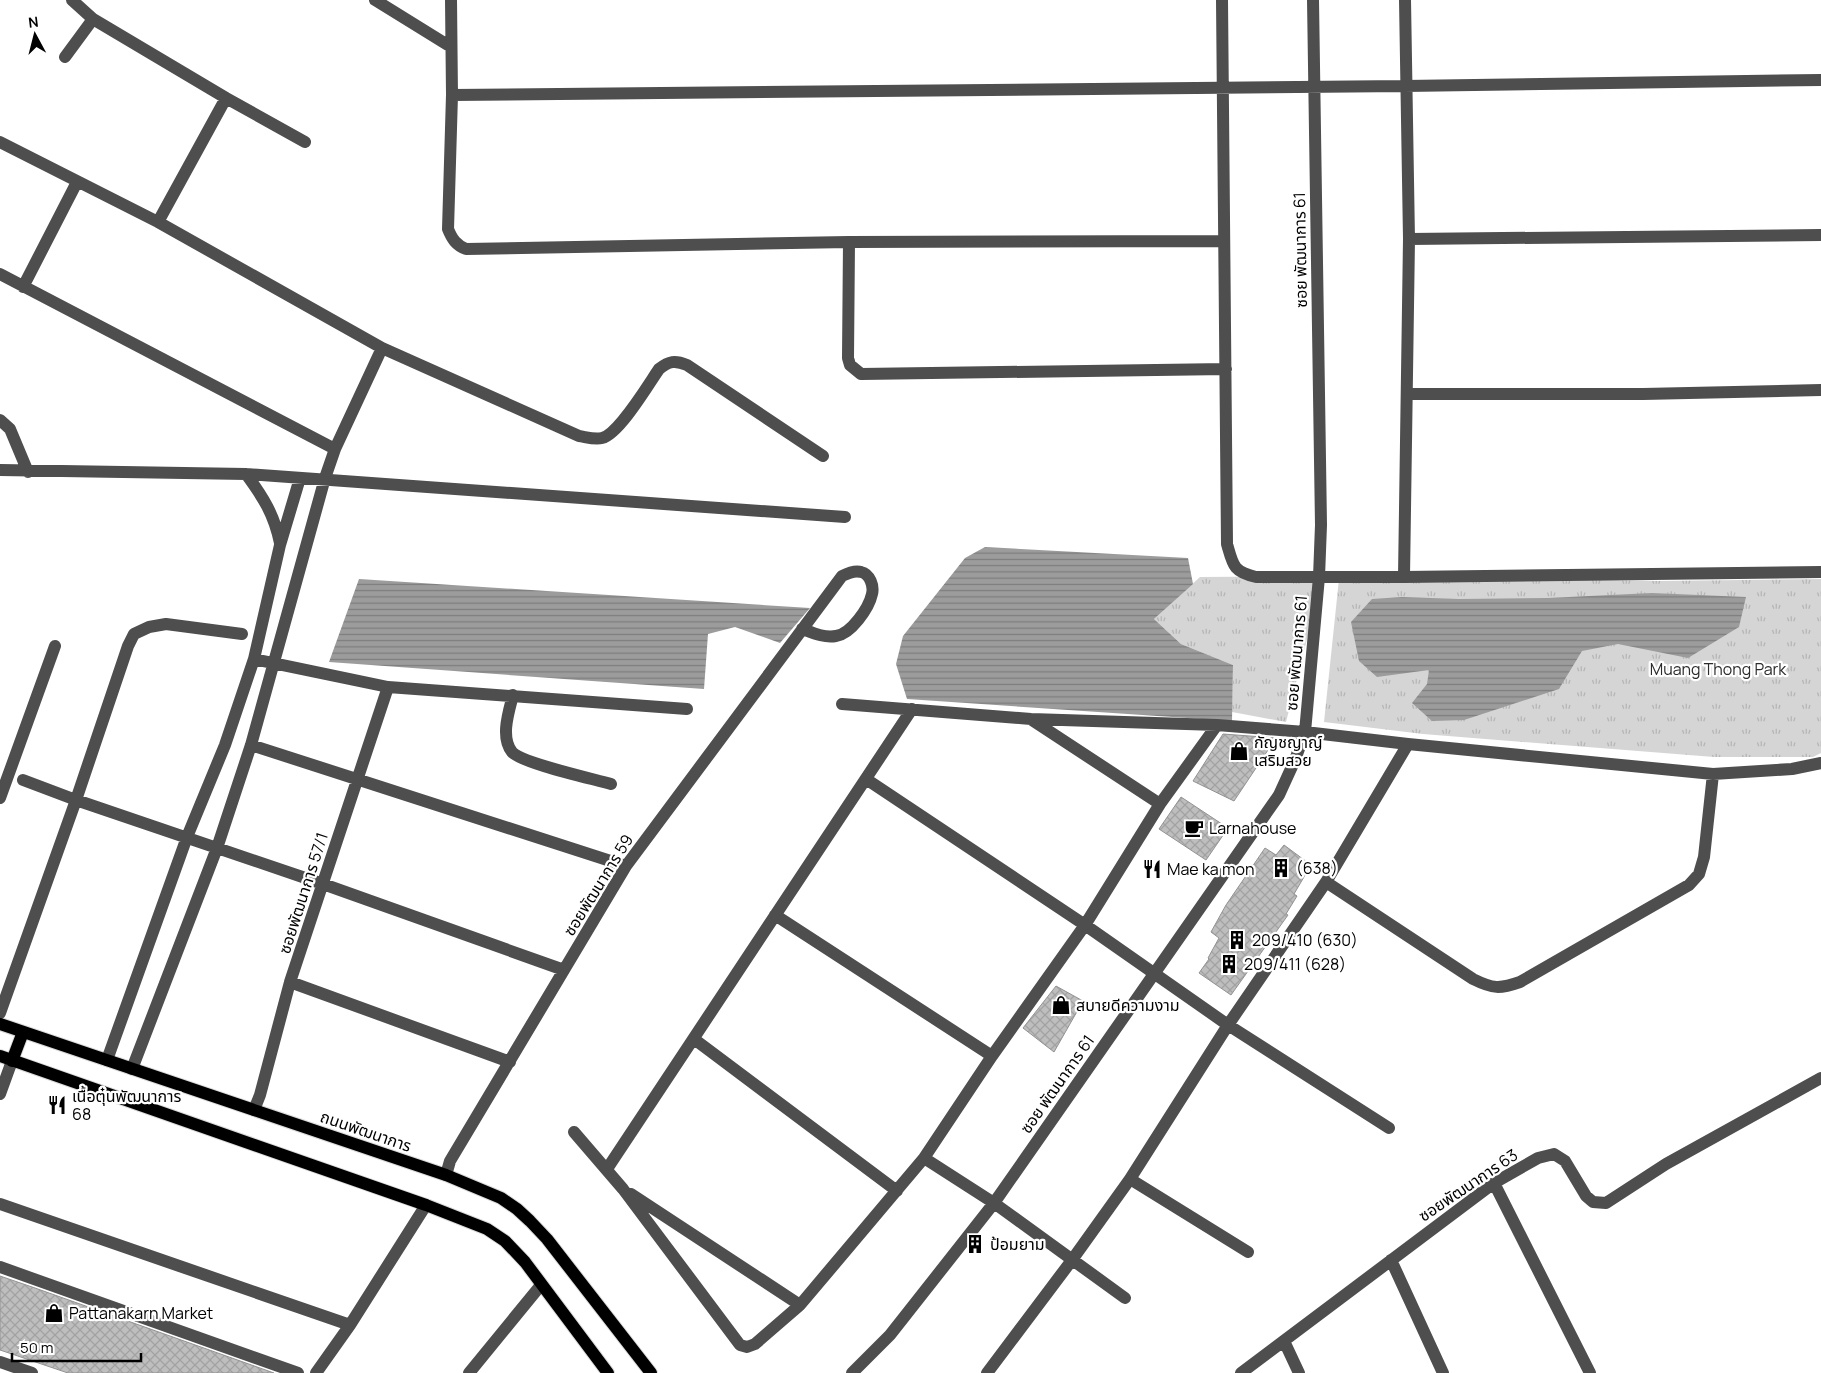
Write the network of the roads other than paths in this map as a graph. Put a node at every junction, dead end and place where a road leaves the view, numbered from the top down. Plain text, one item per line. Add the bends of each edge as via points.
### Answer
1 (72, 0) edge
2 (375, 0) edge
3 (450, 0) edge
4 (1222, 0) edge
5 (1313, 0) edge
6 (1405, 0) edge
7 (93, 19) junction
8 (451, 47) junction
9 (65, 57) dead end
10 (1821, 80) edge
11 (1405, 86) junction
12 (1313, 87) junction
13 (1223, 88) junction
14 (452, 95) junction
15 (226, 98) junction
16 (0, 142) edge
17 (305, 142) dead end
18 (77, 182) junction
19 (158, 222) junction
20 (1821, 236) edge
21 (1408, 239) junction
22 (1224, 241) junction
23 (848, 242) junction
24 (0, 274) edge
25 (23, 287) junction
26 (382, 348) junction
27 (1226, 369) junction
28 (1821, 390) edge
29 (1407, 394) junction
30 (0, 420) edge
31 (335, 449) junction
32 (823, 456) dead end
33 (0, 470) edge
34 (28, 472) junction
35 (246, 474) junction
36 (300, 478) junction
37 (324, 478) junction
38 (845, 516) dead end
39 (280, 545) junction
40 (1821, 572) edge
41 (1319, 577) junction
42 (1404, 577) junction
43 (802, 629) junction
44 (242, 634) dead end
45 (55, 646) dead end
46 (254, 659) junction
47 (273, 664) junction
48 (388, 687) junction
49 (512, 695) junction
50 (842, 704) dead end
51 (687, 709) dead end
52 (912, 709) junction
53 (1031, 719) junction
54 (1217, 725) junction
55 (1305, 732) junction
56 (1408, 744) junction
57 (251, 745) junction
58 (1821, 764) edge
59 (1713, 774) junction
60 (357, 779) junction
61 (866, 779) junction
62 (23, 780) dead end
63 (611, 784) dead end
64 (0, 798) edge
65 (76, 800) junction
66 (1160, 804) junction
67 (188, 837) junction
68 (217, 848) junction
69 (626, 866) junction
70 (1326, 882) junction
71 (323, 884) junction
72 (775, 915) junction
73 (1085, 926) junction
74 (564, 970) junction
75 (1154, 973) junction
76 (290, 982) junction
77 (0, 1013) edge
78 (0, 1024) edge
79 (1228, 1025) junction
80 (23, 1032) junction
81 (694, 1039) junction
82 (992, 1056) junction
83 (6, 1059) edge
84 (106, 1060) junction
85 (510, 1062) junction
86 (132, 1069) junction
87 (1821, 1078) edge
88 (0, 1094) edge
89 (254, 1110) junction
90 (1389, 1128) dead end
91 (574, 1132) dead end
92 (924, 1158) junction
93 (607, 1168) junction
94 (446, 1175) junction
95 (1130, 1179) junction
96 (1494, 1183) junction
97 (624, 1189) junction
98 (897, 1191) junction
99 (994, 1203) junction
100 (0, 1204) edge
101 (426, 1205) junction
102 (1248, 1252) dead end
103 (1072, 1260) junction
104 (1391, 1260) junction
105 (0, 1268) edge
106 (541, 1285) junction
107 (1125, 1298) dead end
108 (800, 1305) junction
109 (350, 1325) junction
110 (1284, 1341) junction
111 (0, 1362) edge
112 (32, 1373) edge
113 (298, 1373) edge
114 (316, 1373) edge
115 (469, 1373) edge
116 (608, 1373) edge
117 (651, 1373) edge
118 (852, 1373) edge
119 (987, 1373) edge
120 (1241, 1373) edge
121 (1299, 1373) edge
122 (1443, 1373) edge
123 (1590, 1373) edge

1 - 7 street
2 - 8 street
3 - 8 street
4 - 13 street
5 - 12 street, ซอย พัฒนาการ 61
6 - 11 street
7 - 9 street
7 - 15 street
8 - 14 street
10 - 11 street
11 - 12 street
11 - 21 street
12 - 13 street
12 - 41 street, ซอย พัฒนาการ 61 via 1321,525
13 - 14 street
13 - 22 street
14 - 23 street via 448,229 458,246 466,249
15 - 17 street
15 - 19 street
16 - 18 street
18 - 19 street
18 - 25 street
19 - 26 street
20 - 21 street
21 - 29 street
22 - 23 street
22 - 27 street
23 - 27 street via 848,358 850,365 861,374
24 - 25 street
25 - 31 street
26 - 31 street
26 - 32 street via 579,436 592,438 610,434 623,421 659,369 677,361
27 - 41 street via 1227,544 1232,562 1241,573 1256,577
28 - 29 street
29 - 42 street
30 - 34 street via 10,429
31 - 37 street
33 - 34 street
34 - 35 street
35 - 36 street
35 - 39 street via 272,513
36 - 37 street
36 - 39 street
37 - 38 street
37 - 47 street
39 - 46 street
40 - 42 street
41 - 42 street
41 - 55 street, ซอย พัฒนาการ 61
43 - 43 street, ซอยพัฒนาการ 59 via 842,576 851,572 868,576 873,593 856,623 845,634 825,637
43 - 69 street, ซอยพัฒนาการ 59
44 - 65 street via 166,624 134,634
45 - 64 street
46 - 47 street
46 - 67 street via 225,745
47 - 48 street
47 - 57 street
48 - 49 street
48 - 60 street, ซอยพัฒนาการ 57/1
49 - 51 street
49 - 63 street via 507,725 507,740 512,752 526,760
50 - 52 street
52 - 53 street
52 - 61 street
53 - 54 street
53 - 66 street
54 - 55 street
54 - 66 street
55 - 56 street
55 - 75 street, ซอย พัฒนาการ 61 via 1278,795
56 - 59 street
56 - 70 street
57 - 60 street
57 - 68 street
58 - 59 street
59 - 70 street via 1704,857 1699,874 1689,885 1520,982 1504,988 1488,986 1473,979
60 - 69 street
60 - 71 street, ซอยพัฒนาการ 57/1
61 - 72 street
61 - 73 street
62 - 65 street
65 - 67 street
65 - 77 street
66 - 73 street
67 - 68 street
67 - 84 street
68 - 71 street
68 - 86 street
69 - 74 street, ซอยพัฒนาการ 59
70 - 79 street
71 - 74 street
71 - 76 street, ซอยพัฒนาการ 57/1
72 - 81 street
72 - 82 street
73 - 75 street
73 - 82 street
74 - 85 street, ซอยพัฒนาการ 59
75 - 79 street
75 - 99 street, ซอย พัฒนาการ 61
76 - 85 street
76 - 89 street, ซอยพัฒนาการ 57/1
78 - 80 main road, ถนนพัฒนาการ
79 - 90 street
79 - 95 street
80 - 83 main road
80 - 84 main road, ถนนพัฒนาการ
81 - 93 street
81 - 98 street
82 - 92 street
83 - 88 street
83 - 101 main road
84 - 86 main road, ถนนพัฒนาการ
85 - 94 street, ซอยพัฒนาการ 59 via 450,1161
86 - 89 main road, ถนนพัฒนาการ
87 - 96 street, ซอยพัฒนาการ 63 via 1666,1164 1606,1203 1593,1202 1586,1196 1565,1161 1554,1154 1538,1158
89 - 94 main road, ถนนพัฒนาการ
91 - 93 street
92 - 98 street
92 - 99 street
93 - 97 street
94 - 117 main road, ถนนพัฒนาการ via 501,1198 530,1221 548,1239
95 - 102 street
95 - 103 street
96 - 104 street, ซอยพัฒนาการ 63
96 - 123 street
97 - 108 street
97 - 108 street via 740,1345 755,1344
98 - 108 street
99 - 103 street
99 - 118 street, ซอย พัฒนาการ 61 via 890,1335
100 - 109 street
101 - 106 main road via 487,1229 505,1241
101 - 109 street
103 - 107 street
103 - 119 street
104 - 110 street, ซอยพัฒนาการ 63
104 - 122 street
105 - 113 street
106 - 115 street
106 - 116 main road
109 - 114 street
110 - 120 street, ซอยพัฒนาการ 63
110 - 121 street
111 - 112 street

